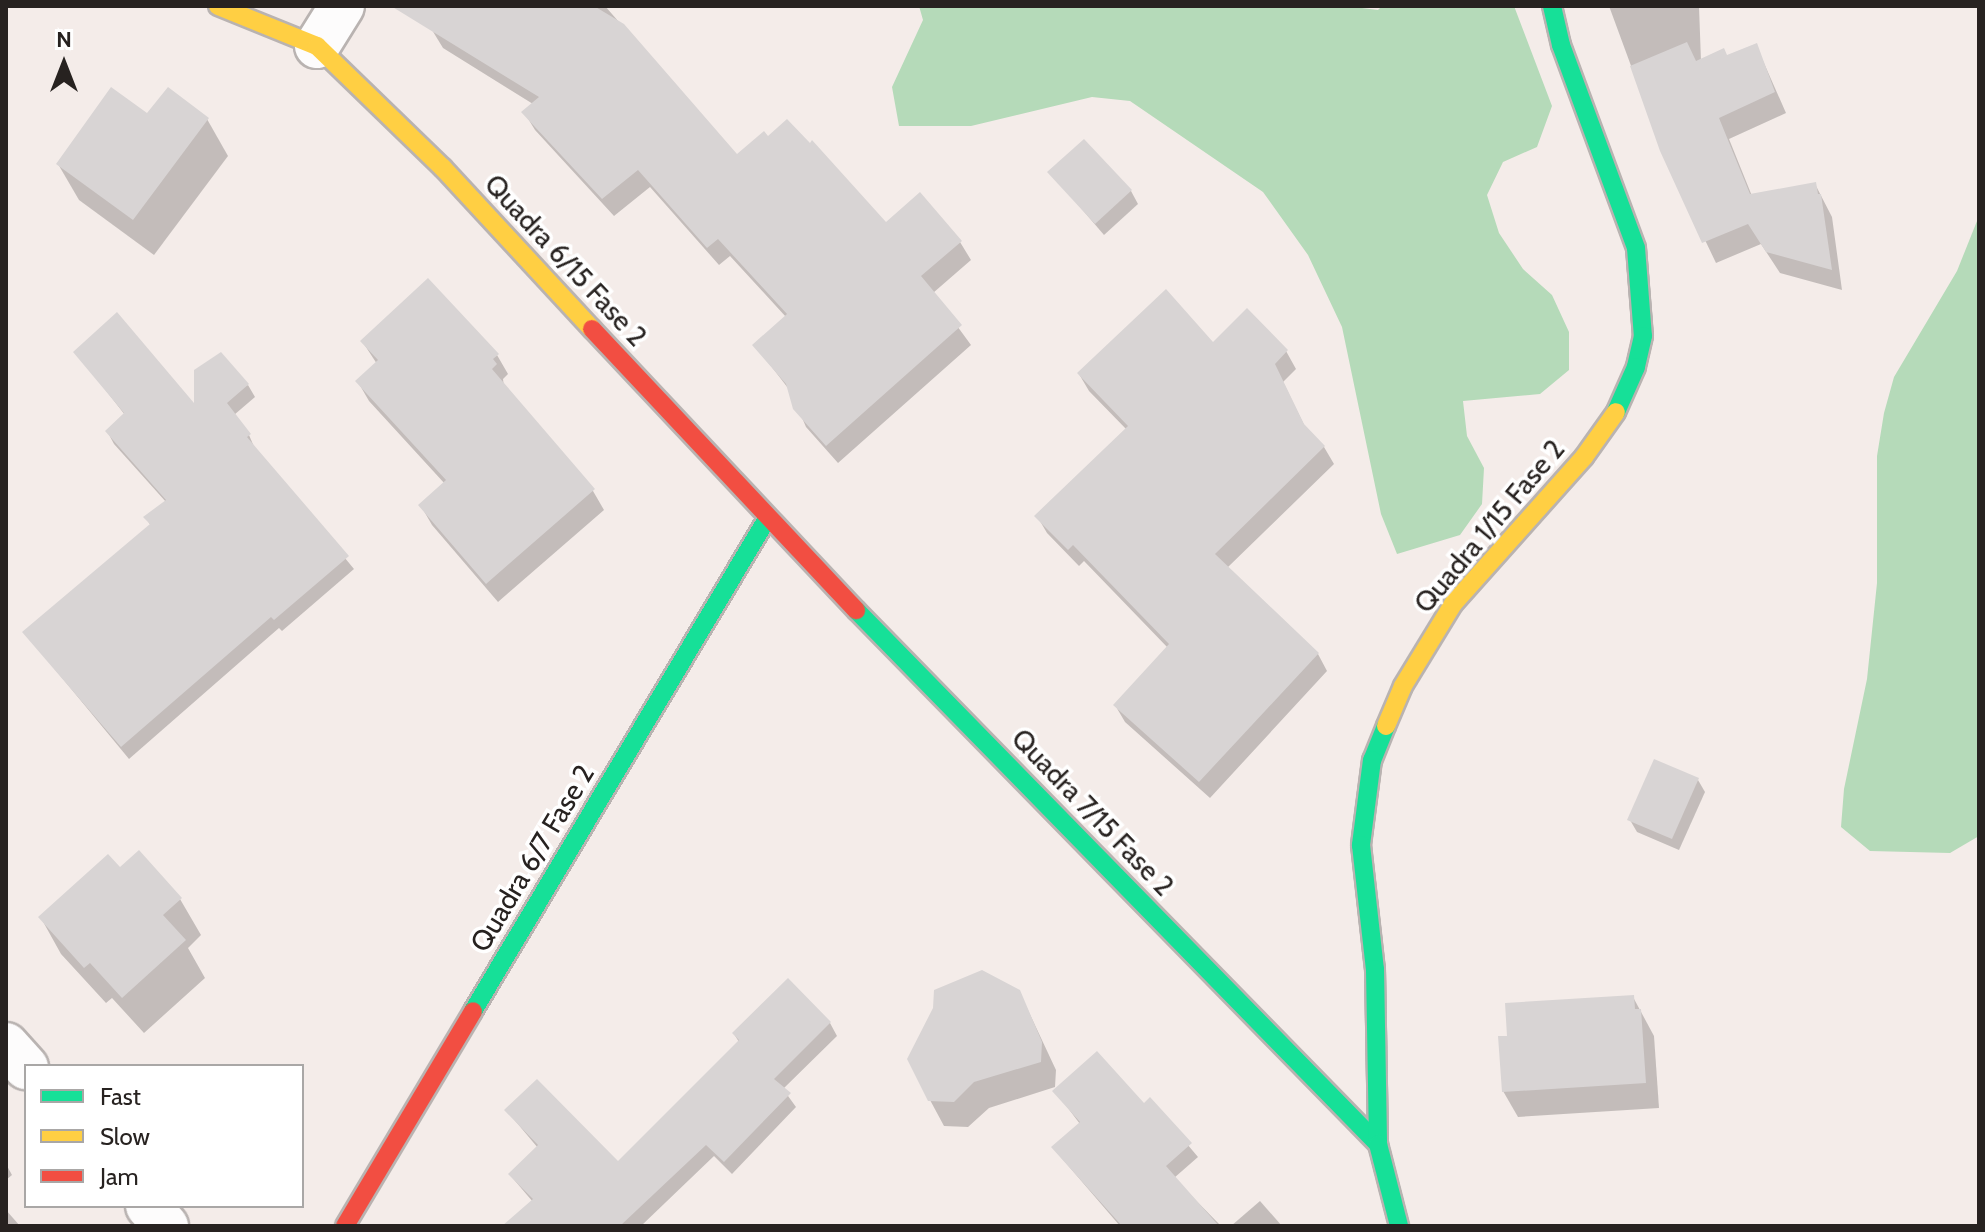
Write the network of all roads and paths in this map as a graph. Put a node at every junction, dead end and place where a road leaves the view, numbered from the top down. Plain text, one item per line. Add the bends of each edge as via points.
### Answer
1 (218, 6) edge
2 (342, 6) edge
3 (1552, 6) edge
4 (317, 46) junction
5 (767, 519) junction
6 (6, 1045) edge
7 (24, 1065) edge
8 (1378, 1144) junction
9 (150, 1208) edge
10 (166, 1226) edge
11 (345, 1226) edge
12 (1399, 1226) edge

1 - 4 street
2 - 4 street
3 - 8 street, Quadra 1/15 Fase 2 via 1561,45 1636,248 1643,336 1618,409 1584,457 1453,604 1403,686 1372,760 1361,845 1375,969
4 - 5 street, Quadra 6/15 Fase 2 via 443,168
5 - 8 street, Quadra 7/15 Fase 2
5 - 11 street, Quadra 6/7 Fase 2
6 - 7 street
8 - 12 street, Quadra 1/15 Fase 2
9 - 10 street

